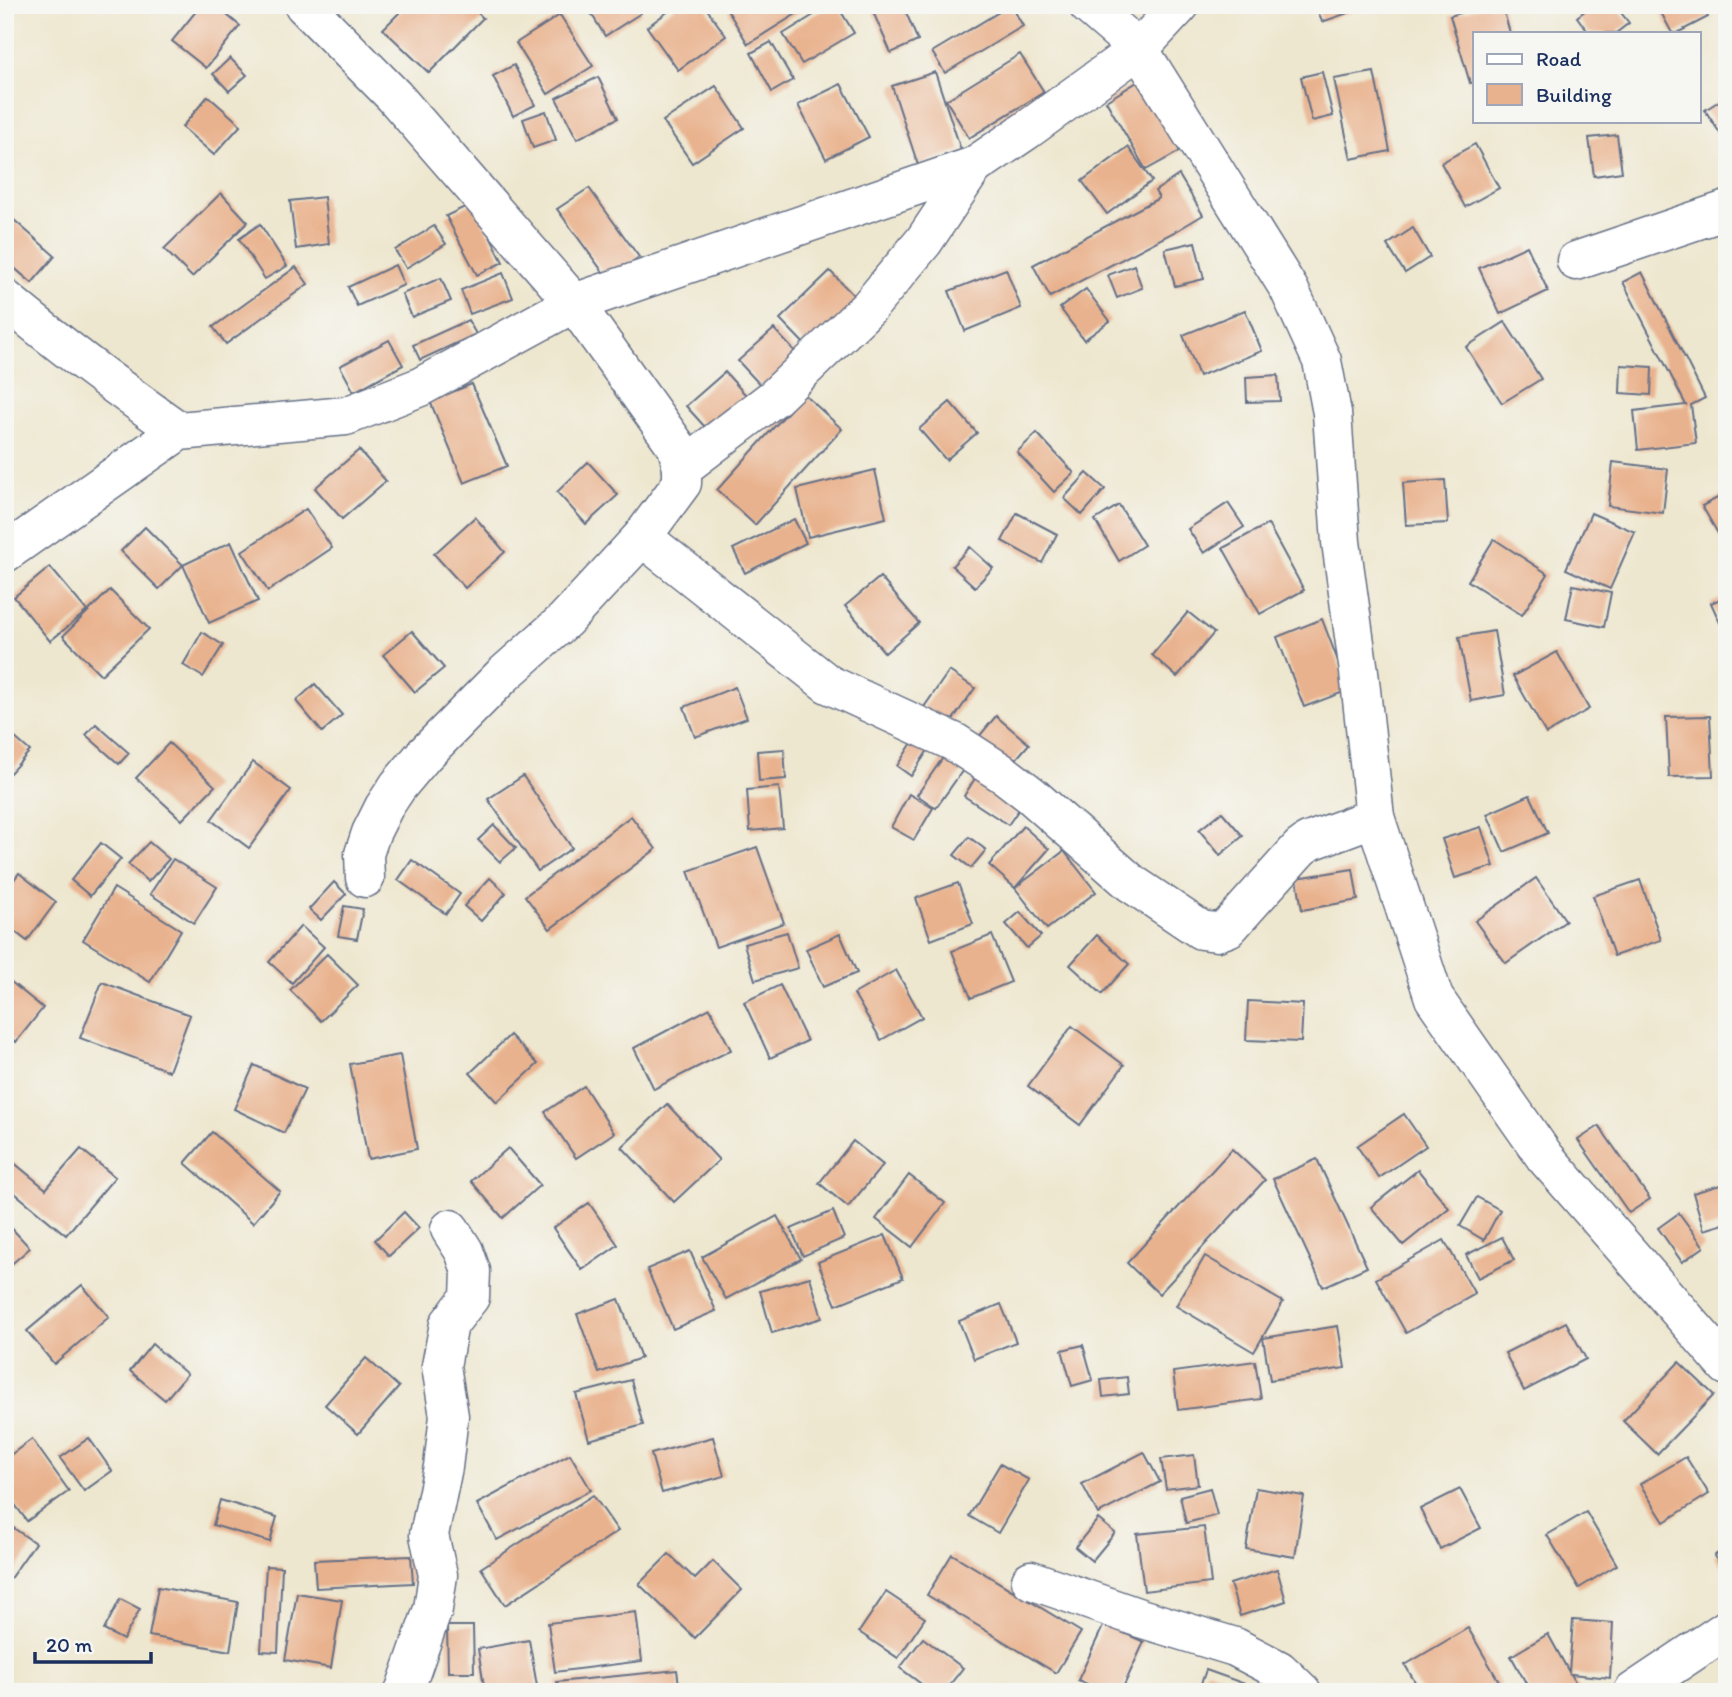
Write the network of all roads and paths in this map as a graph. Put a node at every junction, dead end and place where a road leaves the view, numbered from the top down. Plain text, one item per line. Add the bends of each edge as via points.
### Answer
1 (304, 5) edge
2 (1088, 5) edge
3 (1180, 5) edge
4 (1139, 49) junction
5 (974, 166) junction
6 (1727, 209) edge
7 (1576, 261) dead end
8 (5, 299) edge
9 (574, 303) junction
10 (179, 431) junction
11 (682, 468) junction
12 (642, 537) junction
13 (5, 553) edge
14 (1375, 817) junction
15 (365, 878) dead end
16 (450, 1229) dead end
17 (1727, 1366) edge
18 (1031, 1580) dead end
19 (1727, 1629) edge
20 (404, 1692) edge
21 (1302, 1692) edge
22 (1633, 1692) edge

1 - 9 street via 394,96
2 - 4 street
3 - 4 street
4 - 5 street
4 - 14 street via 1289,289 1322,361 1332,413 1341,542
5 - 9 street
5 - 11 street via 924,241 869,307 775,397
6 - 7 street
8 - 10 street
9 - 10 street via 420,387 346,416
9 - 11 street via 677,447
10 - 13 street
11 - 12 street via 682,483
12 - 14 street via 828,684 954,741 1005,775 1131,883 1201,930 1228,928 1308,842
12 - 15 street via 565,621 503,675 398,786 370,833 364,854
14 - 17 street via 1434,998 1545,1157
16 - 20 street via 471,1271 470,1297 449,1324 441,1366 449,1416 429,1535 438,1575 433,1609
18 - 21 street via 1235,1647 1279,1670
19 - 22 street

